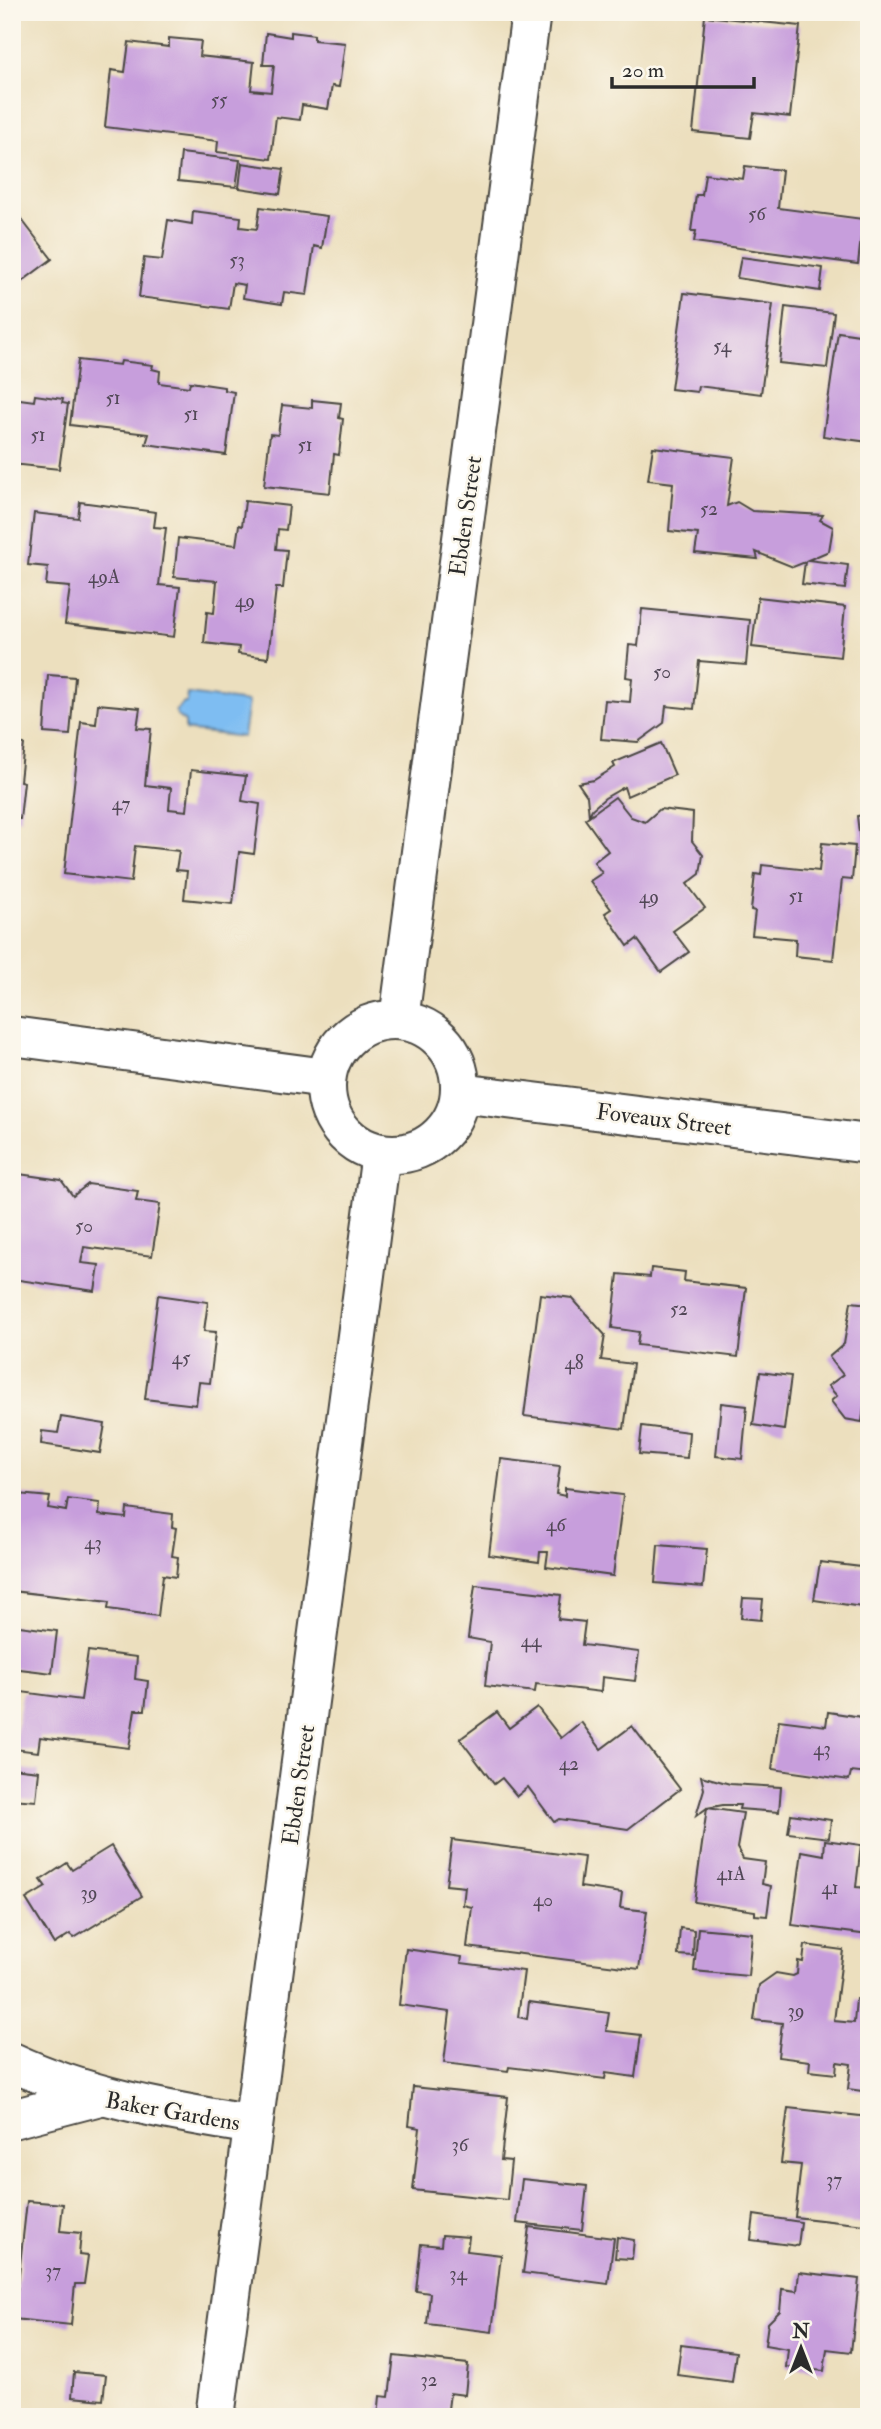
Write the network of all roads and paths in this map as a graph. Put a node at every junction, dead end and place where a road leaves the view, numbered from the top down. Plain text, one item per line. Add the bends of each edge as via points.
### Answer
1 (531, 12) edge
2 (399, 1020) junction
3 (12, 1036) edge
4 (326, 1078) junction
5 (460, 1094) junction
6 (869, 1144) edge
7 (381, 1153) junction
8 (12, 2062) edge
9 (100, 2096) junction
10 (12, 2119) edge
11 (253, 2125) junction
12 (215, 2417) edge

1 - 2 street, Ebden Street
2 - 4 street via 365,1025 350,1034 330,1061
2 - 5 street via 438,1036 459,1072
3 - 4 street
4 - 7 street via 333,1118 362,1147
5 - 6 street, Foveaux Street
5 - 7 street via 442,1133 424,1147
7 - 11 street, Ebden Street
8 - 9 street
9 - 10 street, Baker Gardens
9 - 11 street, Baker Gardens
11 - 12 street, Ebden Street

